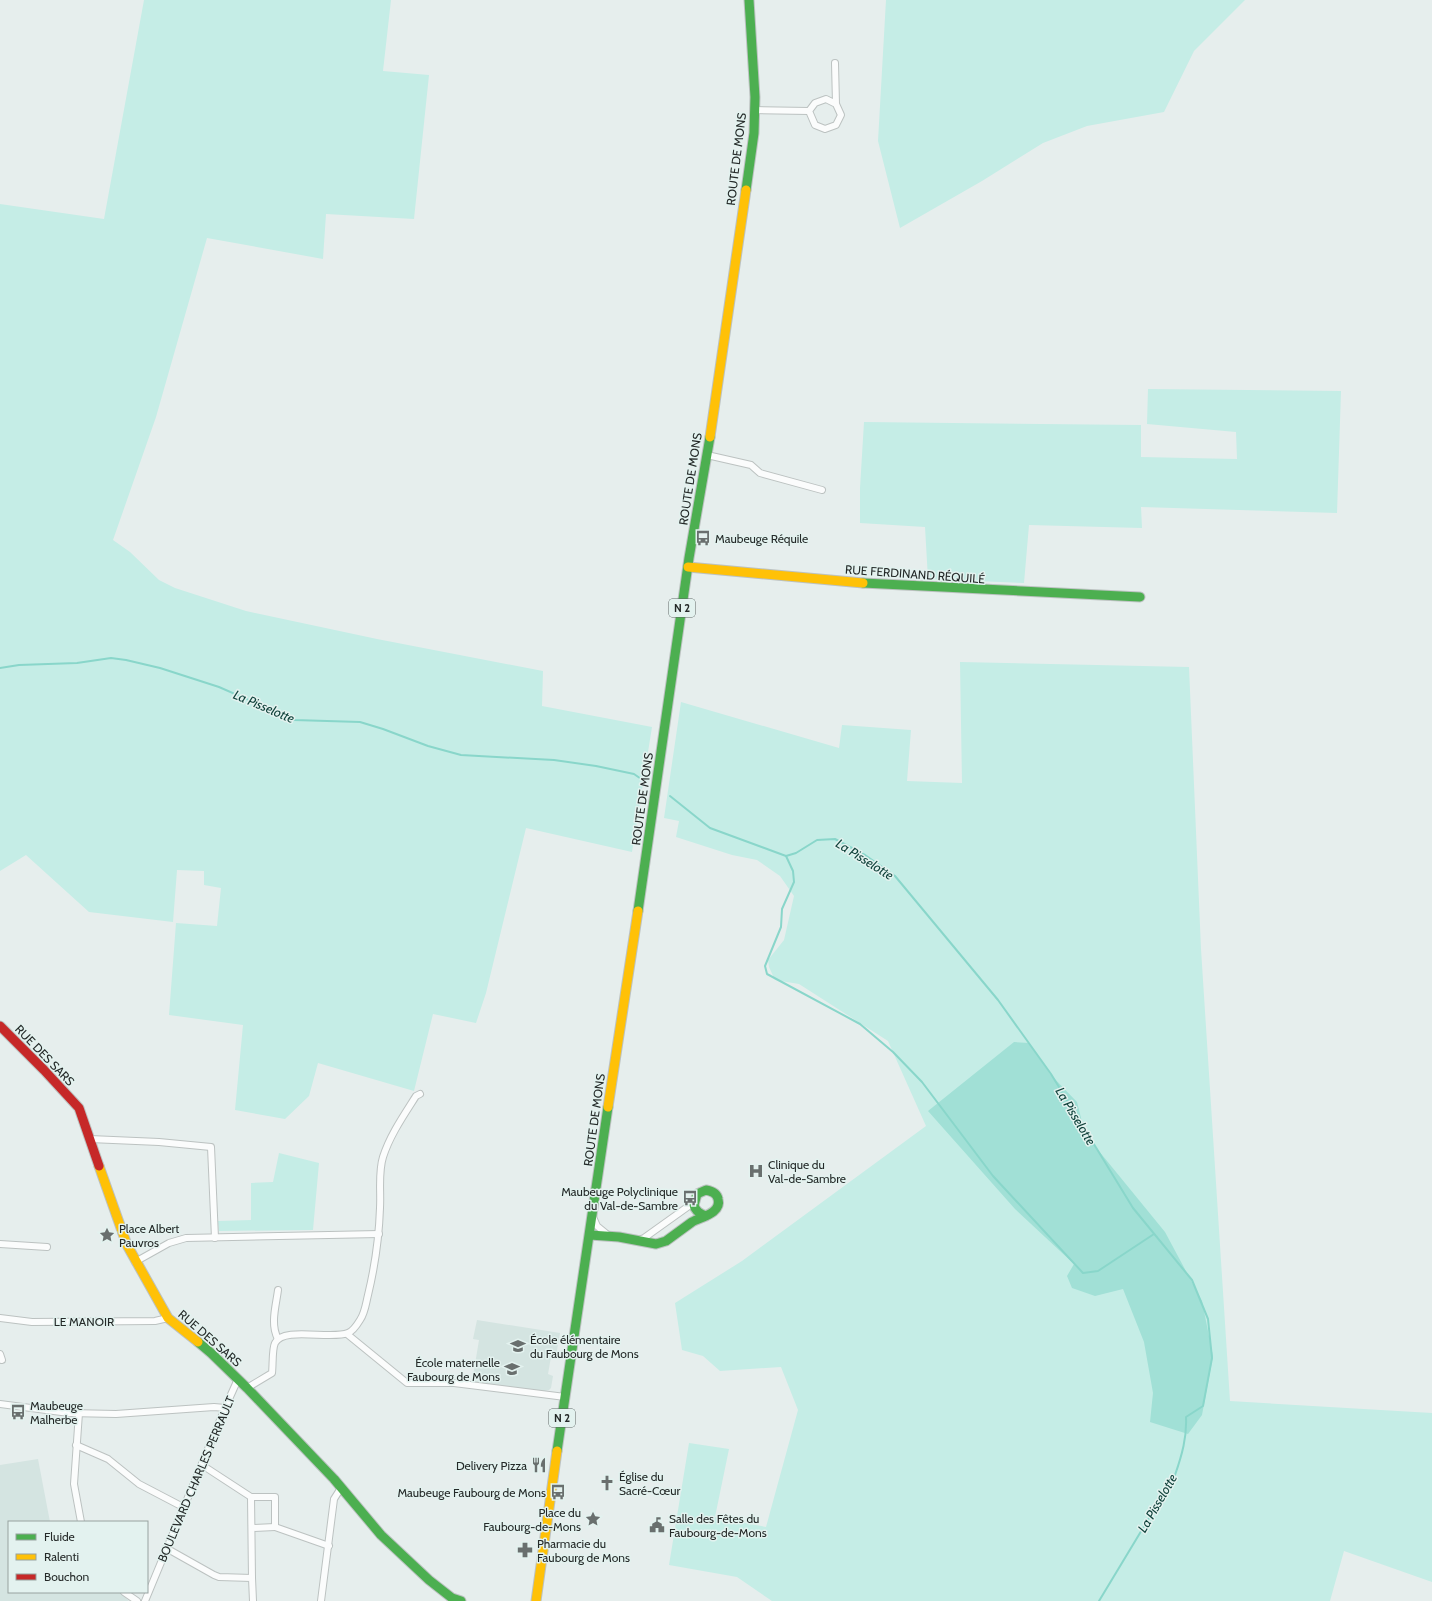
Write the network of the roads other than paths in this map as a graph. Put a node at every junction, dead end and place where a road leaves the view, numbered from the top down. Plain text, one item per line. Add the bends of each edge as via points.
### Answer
1 (749, 0) edge
2 (835, 63) dead end
3 (836, 104) junction
4 (754, 110) junction
5 (809, 110) junction
6 (707, 455) junction
7 (822, 490) dead end
8 (688, 567) junction
9 (1140, 597) dead end
10 (0, 1026) edge
11 (420, 1094) dead end
12 (90, 1139) junction
13 (693, 1203) junction
14 (592, 1215) junction
15 (706, 1216) junction
16 (379, 1234) junction
17 (590, 1235) junction
18 (608, 1235) junction
19 (215, 1238) junction
20 (637, 1240) junction
21 (0, 1244) edge
22 (47, 1247) dead end
23 (135, 1262) junction
24 (278, 1290) dead end
25 (0, 1318) edge
26 (168, 1318) junction
27 (348, 1334) junction
28 (278, 1339) junction
29 (238, 1379) junction
30 (247, 1388) junction
31 (565, 1397) junction
32 (0, 1404) edge
33 (225, 1408) junction
34 (79, 1413) junction
35 (76, 1445) junction
36 (202, 1465) junction
37 (341, 1488) junction
38 (252, 1497) junction
39 (183, 1507) junction
40 (81, 1521) edge
41 (276, 1527) junction
42 (252, 1528) junction
43 (329, 1546) junction
44 (166, 1548) junction
45 (252, 1578) junction
46 (125, 1593) edge
47 (137, 1601) edge
48 (145, 1601) edge
49 (253, 1601) edge
50 (320, 1601) edge
51 (461, 1601) edge
52 (536, 1601) edge

1 - 4 main road, ROUTE DE MONS / N 2
2 - 3 street
3 - 5 street via 826,99 815,103
3 - 5 street via 841,114 836,125 825,129 814,125
4 - 5 street
4 - 6 main road, ROUTE DE MONS / N 2 via 754,134
6 - 7 street via 751,465 760,473
6 - 8 main road, ROUTE DE MONS / N 2
8 - 9 main road, RUE FERDINAND RÉQUILÉ via 882,585
8 - 14 main road, ROUTE DE MONS / N 2
10 - 12 main road, RUE DES SARS via 79,1108
11 - 16 street via 402,1117 383,1157 380,1170
12 - 19 street via 211,1147
12 - 23 main road, RUE DES SARS
13 - 15 main road via 696,1212
13 - 15 main road via 701,1191 706,1190 715,1194 719,1203 717,1208 715,1212
13 - 20 street via 644,1238
14 - 17 main road, ROUTE DE MONS / N 2
14 - 18 street via 597,1226
15 - 20 main road via 698,1218 661,1244 651,1245
16 - 19 street
16 - 27 street via 377,1255 364,1312
17 - 18 main road
17 - 31 main road, ROUTE DE MONS / N 2
18 - 20 main road
19 - 23 street via 186,1238 169,1243
21 - 22 street
23 - 26 main road, RUE DES SARS
24 - 28 street via 273,1321
25 - 26 street, LE MANOIR via 47,1322 155,1321
26 - 29 main road, RUE DES SARS
27 - 28 street via 293,1334
27 - 31 street via 407,1383 454,1383
28 - 30 street via 275,1343 272,1373
29 - 30 main road, RUE DES SARS
29 - 33 street, BOULEVARD CHARLES PERRAULT
30 - 37 main road, RUE DES SARS
31 - 52 main road, ROUTE DE MONS / N 2
32 - 34 street
33 - 34 street via 116,1414
33 - 36 street, BOULEVARD CHARLES PERRAULT
34 - 35 street
35 - 39 street via 108,1459 139,1484
35 - 40 street via 74,1484
36 - 38 street
36 - 39 street, BOULEVARD CHARLES PERRAULT
37 - 43 street via 334,1499
37 - 51 main road, RUE DES SARS via 381,1535 429,1580 452,1598
38 - 41 street via 275,1497
38 - 42 street
39 - 44 street, BOULEVARD CHARLES PERRAULT
41 - 42 street
41 - 43 street
42 - 45 street
43 - 50 street
44 - 45 street via 218,1577
44 - 48 street, BOULEVARD CHARLES PERRAULT
45 - 49 street
46 - 47 street

